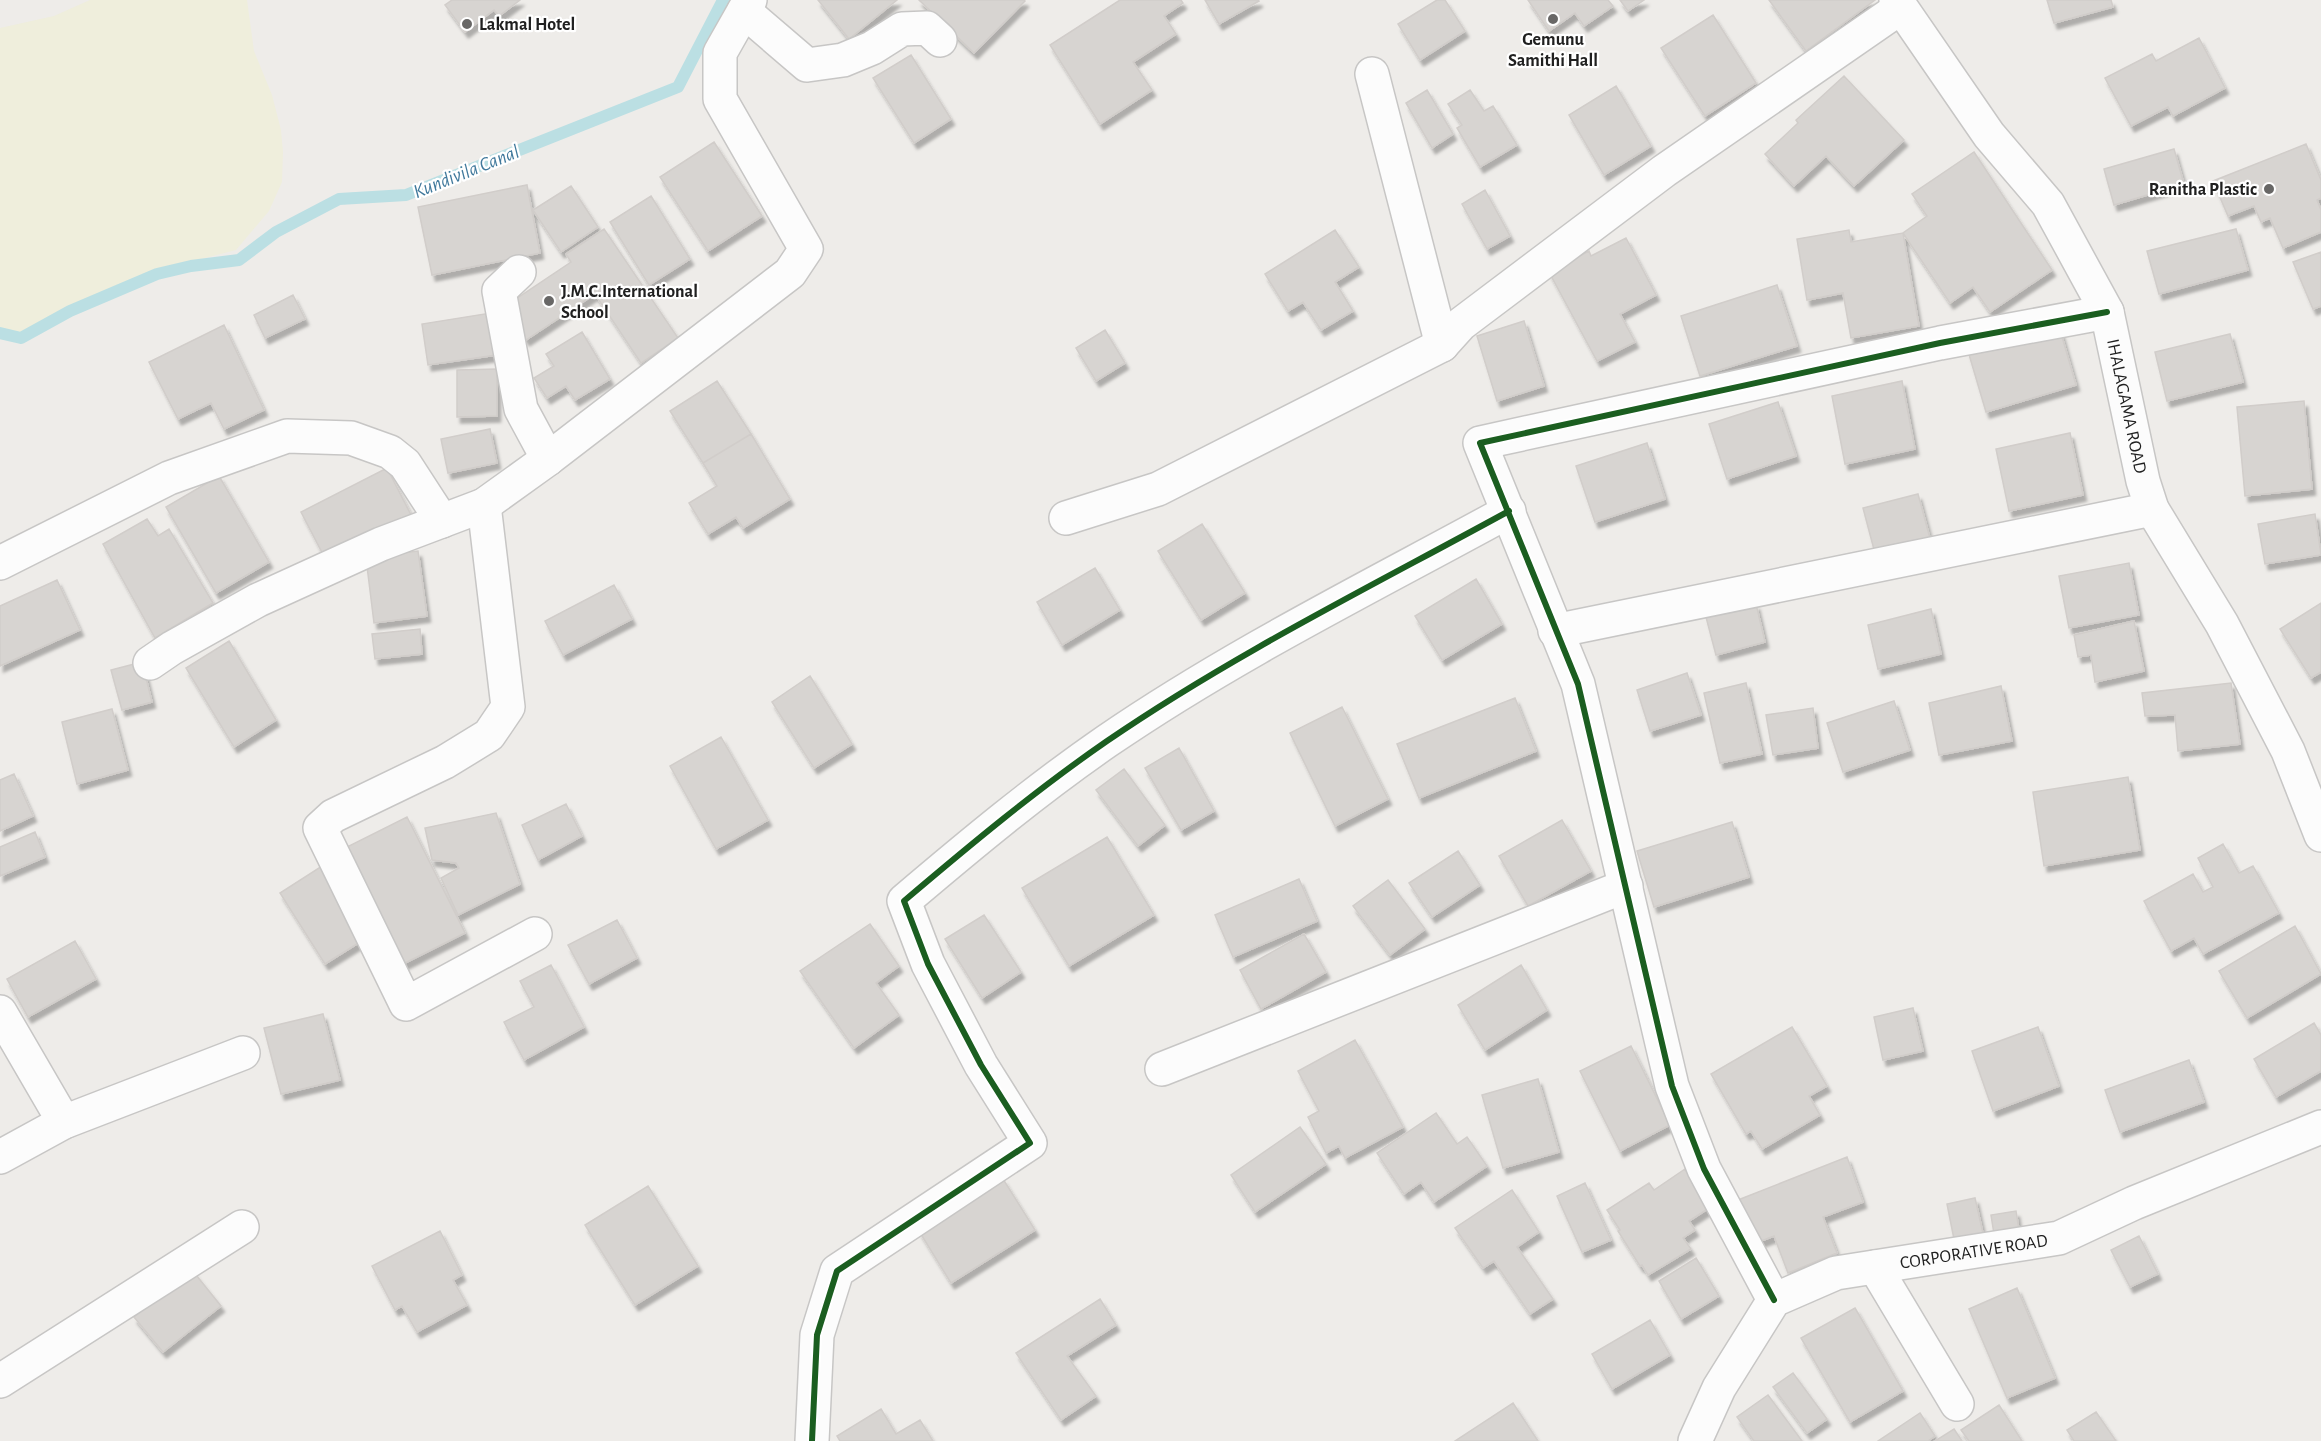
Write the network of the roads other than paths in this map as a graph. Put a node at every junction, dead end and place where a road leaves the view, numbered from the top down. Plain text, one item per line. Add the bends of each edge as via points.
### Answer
1 (1898, 4) edge
2 (747, 6) edge
3 (940, 40) dead end
4 (1372, 74) dead end
5 (519, 272) dead end
6 (2107, 312) junction
7 (1442, 345) junction
8 (548, 459) junction
9 (484, 505) junction
10 (2152, 509) junction
11 (1509, 510) junction
12 (1065, 518) dead end
13 (442, 521) junction
14 (0, 563) edge
15 (1556, 631) junction
16 (150, 663) dead end
17 (2321, 835) edge
18 (1626, 886) junction
19 (535, 934) dead end
20 (0, 1012) edge
21 (243, 1053) dead end
22 (1162, 1069) dead end
23 (64, 1122) junction
24 (2321, 1127) edge
25 (0, 1157) edge
26 (242, 1227) dead end
27 (1875, 1267) junction
28 (1774, 1300) junction
29 (0, 1381) edge
30 (1957, 1404) dead end
31 (812, 1441) edge
32 (1695, 1441) edge

1 - 6 street, IHALAGAMA ROAD via 1989,135 2048,204
1 - 7 street via 1664,171 1461,324
2 - 3 street via 807,65 843,60 902,29 927,28
2 - 8 street via 720,53 720,99 806,249 790,273
4 - 7 street
5 - 8 street via 499,291 520,409
6 - 10 street, IHALAGAMA ROAD
6 - 11 street via 1940,343 1480,443
7 - 12 street via 1158,489
8 - 9 street
9 - 13 street
9 - 19 street via 508,707 489,735 445,762 333,816 320,828 406,1004
10 - 15 street
10 - 17 street, IHALAGAMA ROAD via 2222,624 2288,751
11 - 15 street
11 - 31 street via 1237,660 1108,741 985,832 904,901 928,964 981,1065 1030,1143 837,1271 817,1335
13 - 14 street via 405,464 390,453 351,438 287,436 169,478
13 - 16 street via 258,600
15 - 18 street via 1578,684
18 - 22 street
18 - 28 street via 1672,1086 1704,1168
20 - 23 street
21 - 23 street
23 - 25 street
24 - 27 street, CORPORATIVE ROAD via 2059,1238
26 - 29 street
27 - 28 street, CORPORATIVE ROAD via 1836,1273
27 - 30 street
28 - 32 street via 1719,1388

